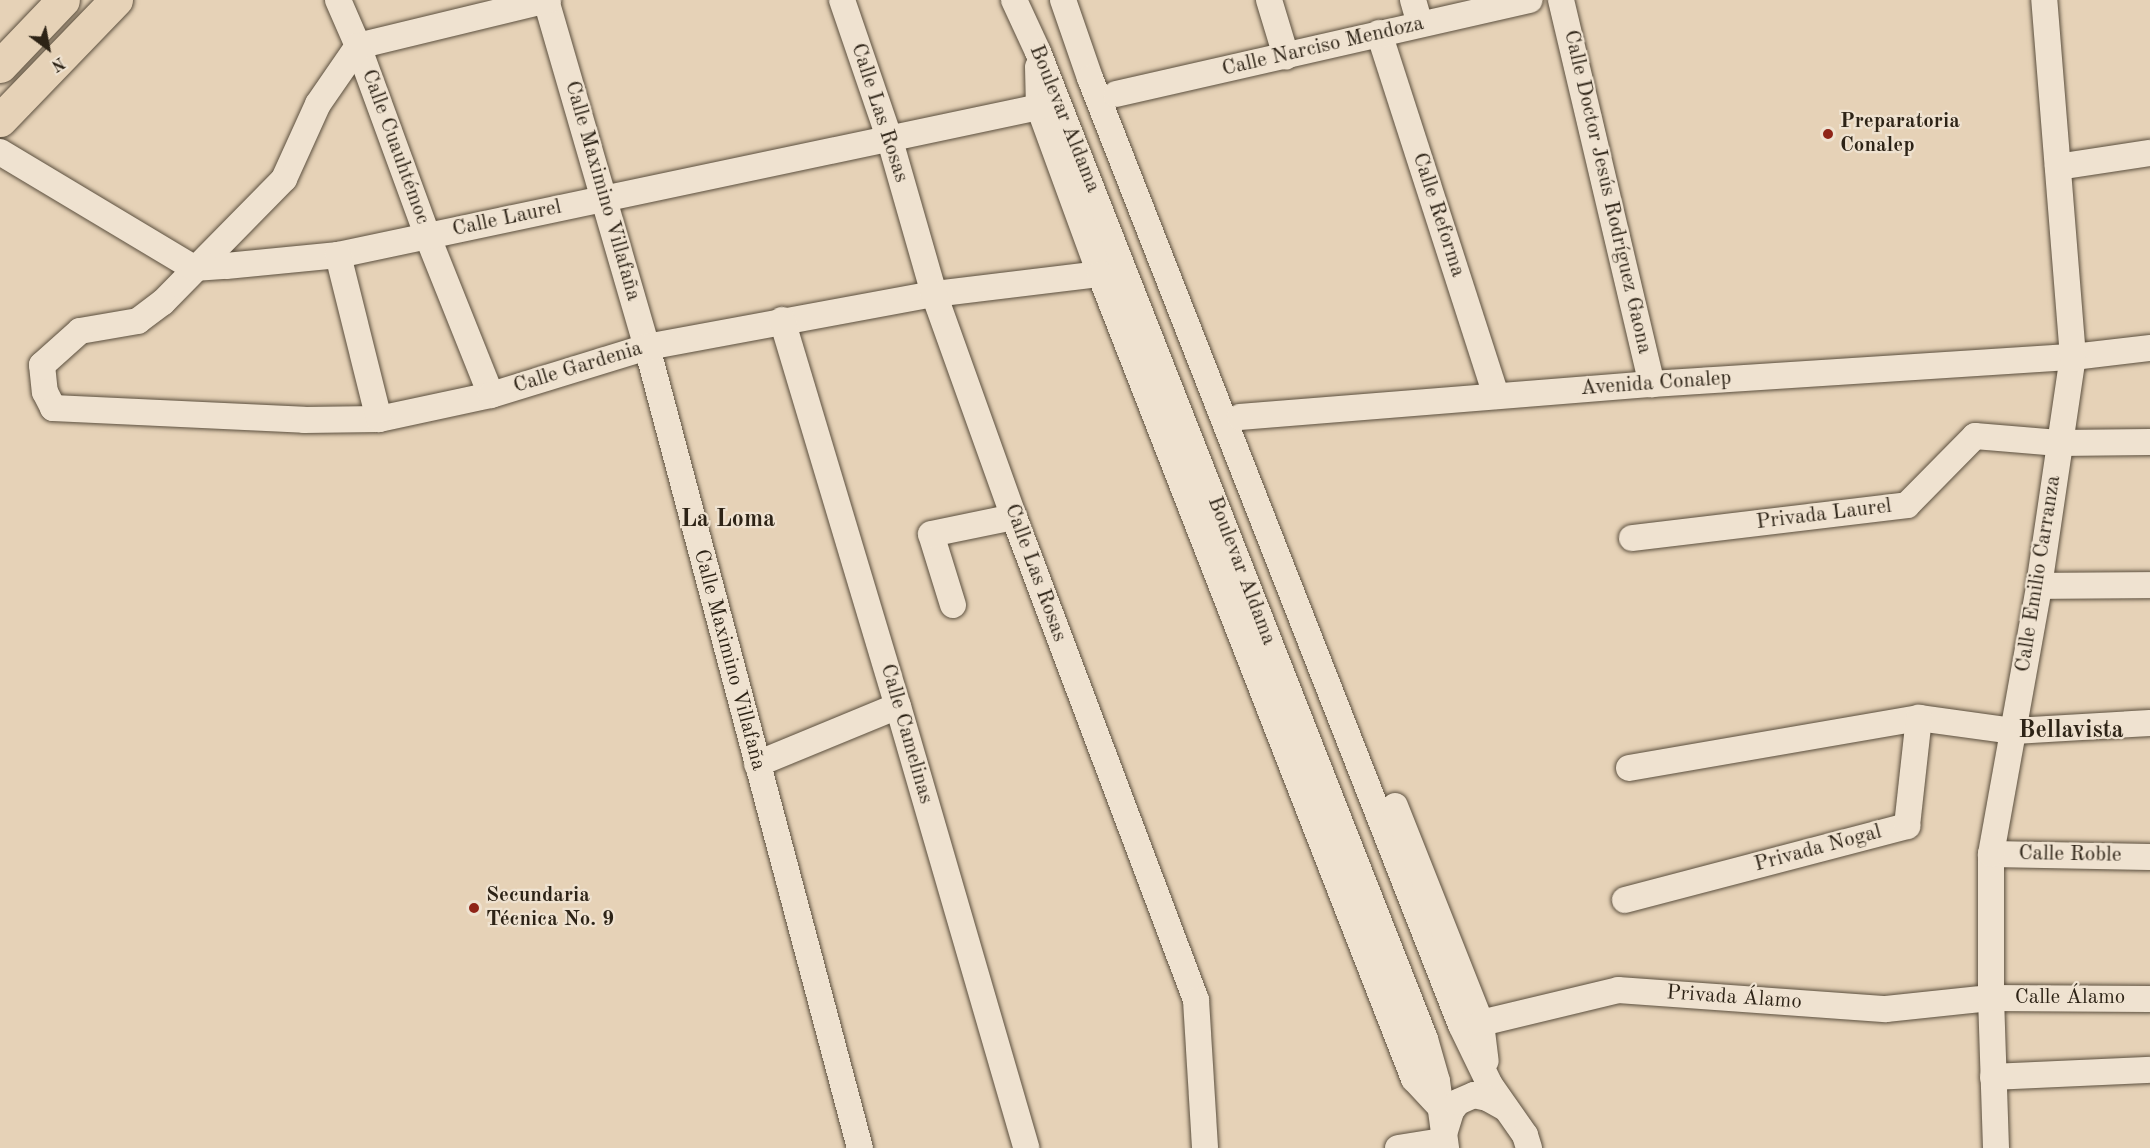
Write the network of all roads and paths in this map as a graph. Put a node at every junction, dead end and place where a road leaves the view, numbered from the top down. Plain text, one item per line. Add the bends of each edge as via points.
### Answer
1 (63, 0) edge
2 (116, 0) edge
3 (338, 0) edge
4 (547, 0) edge
5 (842, 0) edge
6 (1014, 0) edge
7 (1063, 0) edge
8 (1269, 0) edge
9 (1529, 0) edge
10 (1561, 0) edge
11 (2044, 0) edge
12 (1416, 12) edge
13 (1379, 33) junction
14 (1075, 38) junction
15 (358, 46) junction
16 (1038, 52) junction
17 (1286, 56) junction
18 (0, 66) edge
19 (1116, 94) junction
20 (1039, 107) junction
21 (0, 120) edge
22 (889, 137) junction
23 (0, 152) edge
24 (2150, 153) edge
25 (2058, 167) junction
26 (604, 198) junction
27 (427, 235) junction
28 (338, 255) junction
29 (194, 268) junction
30 (1100, 274) junction
31 (934, 294) junction
32 (782, 321) junction
33 (646, 347) junction
34 (2150, 348) edge
35 (2073, 357) junction
36 (1652, 384) junction
37 (491, 395) junction
38 (1497, 396) junction
39 (1240, 417) junction
40 (379, 419) junction
41 (2150, 442) edge
42 (2059, 443) junction
43 (1014, 517) junction
44 (1632, 538) dead end
45 (2150, 585) edge
46 (2039, 586) junction
47 (953, 604) dead end
48 (898, 706) junction
49 (1918, 718) junction
50 (2150, 723) edge
51 (2014, 731) junction
52 (757, 764) junction
53 (1629, 768) dead end
54 (1991, 854) junction
55 (2150, 857) edge
56 (1625, 900) dead end
57 (1990, 998) junction
58 (2150, 999) edge
59 (1481, 1023) junction
60 (2150, 1070) edge
61 (1993, 1077) junction
62 (1490, 1086) junction
63 (1505, 1108) junction
64 (1444, 1132) edge
65 (860, 1148) edge
66 (1026, 1148) edge
67 (1205, 1148) edge
68 (1398, 1148) edge
69 (1530, 1148) edge
70 (1996, 1148) edge

1 - 18 highway
2 - 21 highway
3 - 15 street, Calle Cuauhtémoc
4 - 15 street
4 - 26 street, Calle Maximino Villafaña
5 - 22 street, Calle Las Rosas
6 - 16 street, Boulevar Aldama
7 - 14 street, Boulevar Aldama
8 - 17 street
9 - 12 street, Calle Narciso Mendoza
10 - 36 street, Calle Doctor Jesús Rodríguez Gaona
11 - 25 street, Calle Emilio Carranza
12 - 13 street, Calle Narciso Mendoza
13 - 17 street, Calle Narciso Mendoza
13 - 38 street, Calle Reforma
14 - 19 street, Boulevar Aldama
14 - 62 street, Boulevar Aldama via 1461,1024
15 - 27 street, Calle Cuauhtémoc
15 - 29 street via 318,104 284,179
16 - 20 street
16 - 64 street, Boulevar Aldama via 1425,1039 1437,1081
17 - 19 street, Calle Narciso Mendoza
19 - 39 street, Boulevar Aldama
20 - 22 street, Calle Laurel
20 - 30 street
22 - 26 street, Calle Laurel
22 - 31 street, Calle Las Rosas
23 - 29 street
24 - 25 street
25 - 35 street, Calle Emilio Carranza
26 - 27 street, Calle Laurel
26 - 33 street, Calle Maximino Villafaña
27 - 28 street, Calle Laurel
27 - 37 street, Calle Cuauhtémoc
28 - 29 street, Calle Laurel
28 - 40 street
29 - 40 street, Calle Gardenia via 138,321 80,331 42,365 45,392 53,408 304,420
30 - 31 street, Calle Gardenia
30 - 64 street via 1414,1079
31 - 32 street, Calle Gardenia
31 - 43 street, Calle Las Rosas
32 - 33 street, Calle Gardenia
32 - 48 street, Calle Camelinas
33 - 37 street, Calle Gardenia
33 - 52 street, Calle Maximino Villafaña
34 - 35 street, Avenida Conalep
35 - 36 street, Avenida Conalep
35 - 42 street, Calle Emilio Carranza
36 - 38 street, Avenida Conalep
37 - 40 street, Calle Gardenia
38 - 39 street, Avenida Conalep
39 - 59 street, Boulevar Aldama
41 - 42 street
42 - 44 street, Privada Laurel via 1974,436 1907,505
42 - 46 street, Calle Emilio Carranza
43 - 47 street via 931,534
43 - 67 street, Calle Las Rosas via 1196,1000
45 - 46 street
46 - 51 street, Calle Emilio Carranza
48 - 52 street
48 - 66 street, Calle Camelinas
49 - 51 street
49 - 53 street
49 - 56 street, Privada Nogal via 1907,826
50 - 51 street
51 - 54 street, Calle Emilio Carranza
52 - 65 street, Calle Maximino Villafaña
54 - 55 street, Calle Roble
54 - 57 street, Calle Emilio Carranza
57 - 58 street, Calle Álamo
57 - 59 street, Privada Álamo via 1886,1009 1618,990
57 - 61 street, Calle Emilio Carranza
59 - 62 street, Boulevar Aldama
60 - 61 street
61 - 70 street, Calle Emilio Carranza
62 - 63 street, Boulevar Aldama
63 - 64 street via 1487,1098 1466,1098 1451,1111
63 - 69 street, Boulevar Aldama
64 - 68 street

